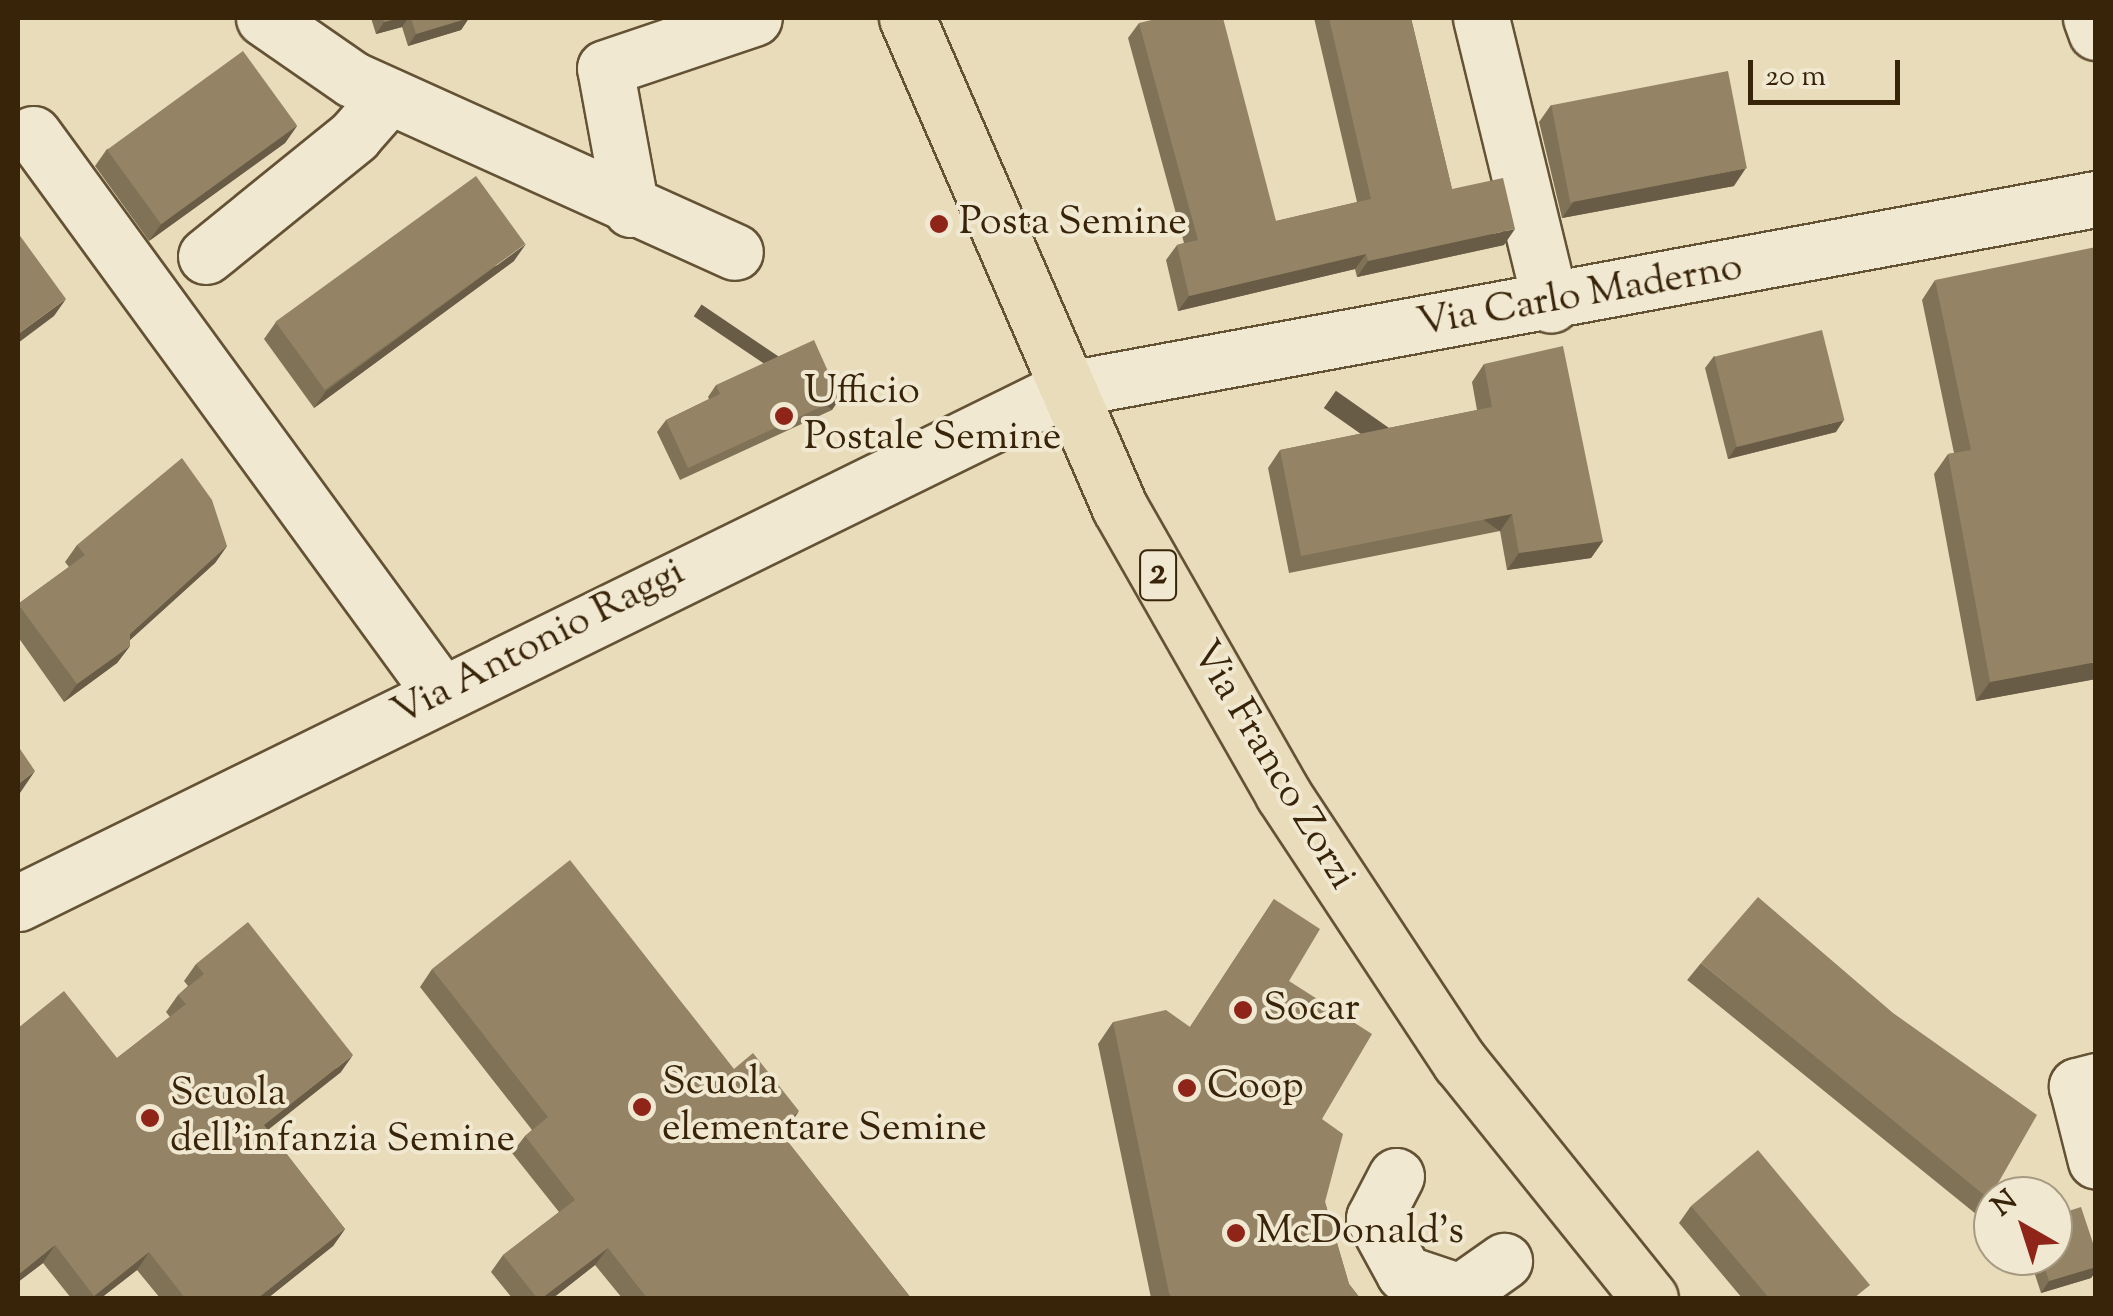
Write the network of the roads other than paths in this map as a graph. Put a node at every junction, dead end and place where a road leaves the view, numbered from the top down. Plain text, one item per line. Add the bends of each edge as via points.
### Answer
1 (264, 18) edge
2 (754, 18) edge
3 (907, 18) edge
4 (1481, 18) edge
5 (2091, 18) edge
6 (2096, 32) edge
7 (389, 96) junction
8 (33, 134) dead end
9 (2096, 199) edge
10 (631, 209) junction
11 (735, 252) dead end
12 (206, 256) dead end
13 (1551, 304) junction
14 (1063, 390) junction
15 (441, 694) junction
16 (18, 903) edge
17 (2096, 1081) edge
18 (2096, 1161) edge
19 (1396, 1176) dead end
20 (1504, 1261) dead end
21 (1650, 1298) edge

1 - 7 street
2 - 10 street via 605,68
3 - 14 main road, Via Franco Zorzi / 2
4 - 13 street
5 - 6 street
7 - 10 street
7 - 12 street via 354,136
8 - 15 street
9 - 13 street, Via Carlo Maderno
10 - 11 street
13 - 14 street, Via Carlo Maderno
14 - 15 street, Via Antonio Raggi
14 - 21 main road, Via Franco Zorzi / 2 via 1128,522 1353,902 1460,1062
15 - 16 street, Via Antonio Raggi
17 - 18 street via 2077,1086
19 - 20 street via 1374,1218 1404,1273 1460,1292

